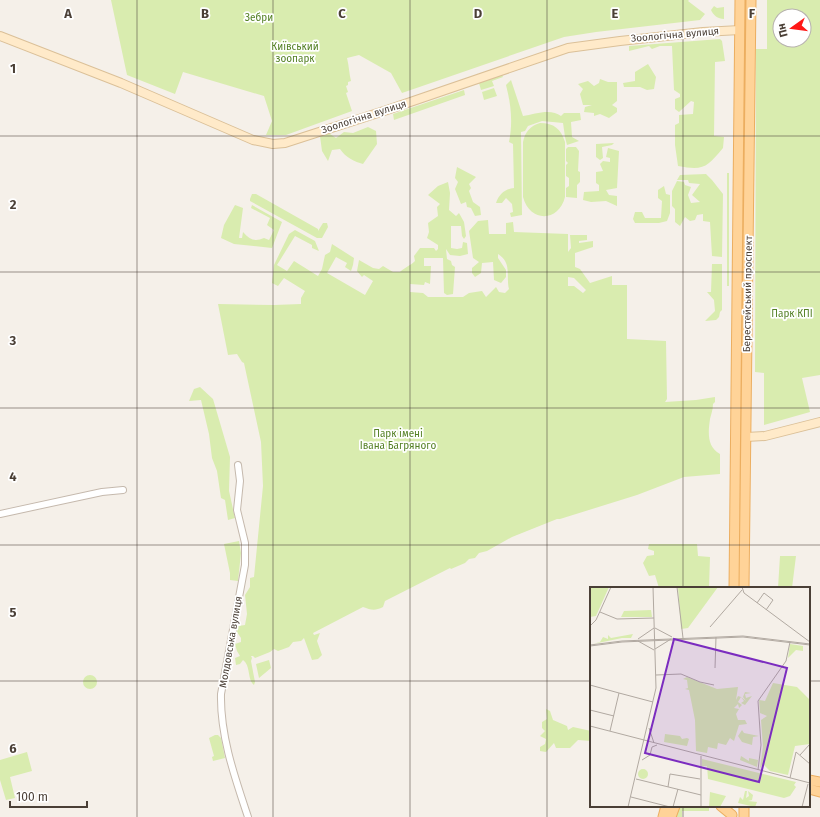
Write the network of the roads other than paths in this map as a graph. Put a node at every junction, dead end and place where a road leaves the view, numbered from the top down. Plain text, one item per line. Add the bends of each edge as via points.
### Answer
1 (740, 0) edge
2 (751, 0) edge
3 (740, 30) junction
4 (0, 36) edge
5 (820, 422) edge
6 (746, 437) junction
7 (238, 465) dead end
8 (123, 490) dead end
9 (0, 514) edge
10 (734, 587) edge
11 (744, 587) edge
12 (820, 782) edge
13 (810, 786) edge
14 (820, 792) edge
15 (666, 807) edge
16 (675, 807) edge
17 (723, 807) edge
18 (732, 813) edge
19 (248, 817) edge
20 (663, 817) edge
21 (671, 817) edge

1 - 3 main road, Берестейський проспект
2 - 6 main road, Берестейський проспект
3 - 4 street, Зоологічна вулиця via 568,48 384,111 273,144 253,140 121,83
3 - 10 main road, Берестейський проспект
5 - 6 street via 765,436
6 - 11 main road, Берестейський проспект
7 - 19 street, Молдовська вулиця via 240,481 237,510 245,543 245,565 221,694 221,711 223,731
8 - 9 street via 102,492
12 - 13 main road
13 - 14 main road
15 - 20 main road
16 - 21 main road
17 - 18 main road

